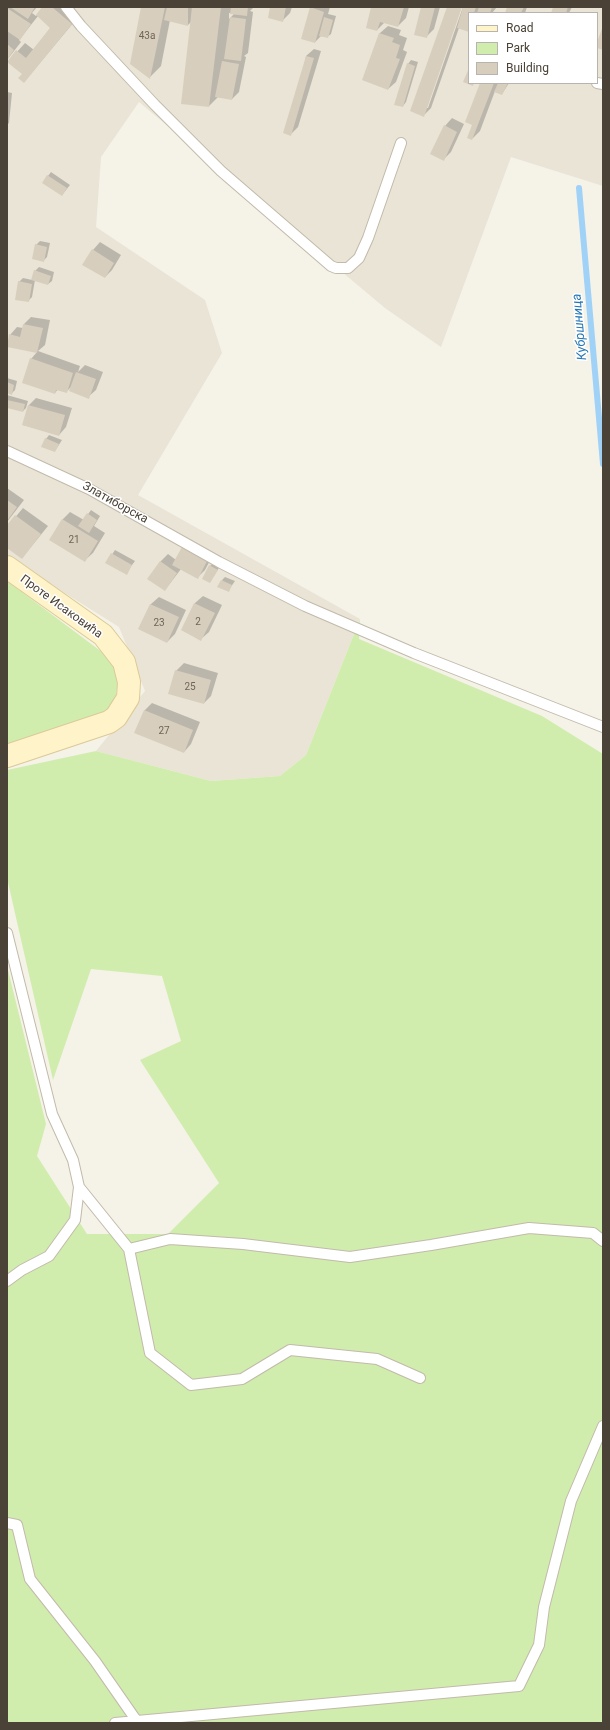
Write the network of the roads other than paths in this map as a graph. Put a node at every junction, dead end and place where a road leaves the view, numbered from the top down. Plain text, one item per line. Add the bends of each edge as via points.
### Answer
1 (66, 7) edge
2 (401, 143) dead end
3 (7, 452) edge
4 (7, 567) edge
5 (603, 727) edge
6 (7, 756) edge
7 (7, 932) edge
8 (79, 1187) junction
9 (603, 1241) edge
10 (129, 1249) junction
11 (7, 1281) edge
12 (420, 1378) dead end
13 (603, 1426) edge
14 (7, 1523) edge
15 (136, 1720) junction
16 (115, 1723) edge

1 - 2 lane via 155,105 222,171 331,266 348,268 359,258
3 - 5 lane, Златиборска via 89,489 219,562 359,631
4 - 6 street, Проте Исаковића via 103,635 124,662 129,682 128,698 116,717 109,722
7 - 8 lane via 52,1114 73,1160
8 - 10 lane
8 - 11 lane via 75,1220 49,1256
9 - 10 lane via 593,1232 529,1228 350,1257 243,1244 170,1239
10 - 12 lane via 150,1354 190,1385 242,1379 290,1350 377,1359
13 - 15 lane via 572,1501 544,1607 539,1645 519,1686
14 - 15 lane via 17,1525 30,1578 95,1661
15 - 16 lane

